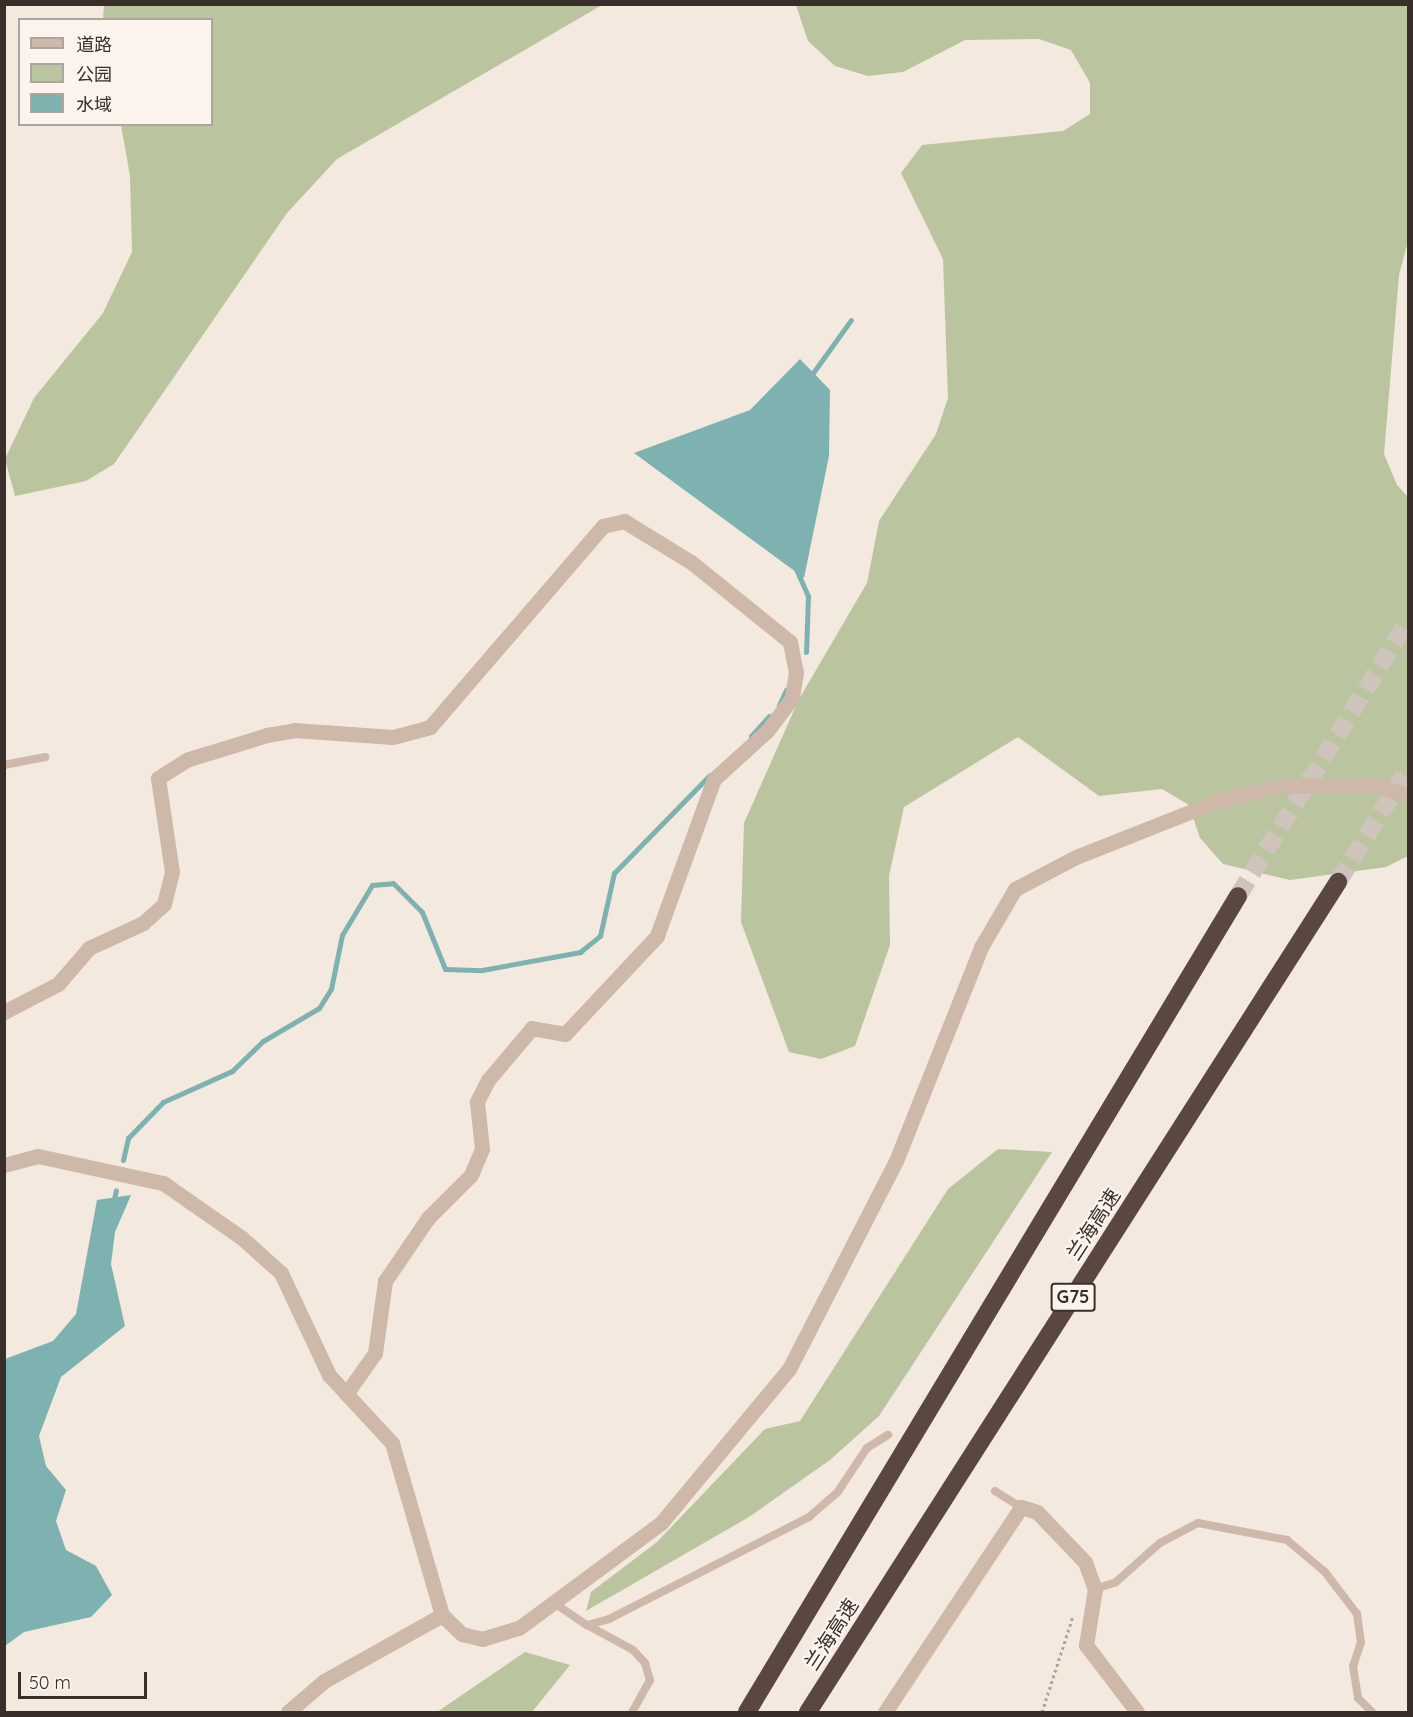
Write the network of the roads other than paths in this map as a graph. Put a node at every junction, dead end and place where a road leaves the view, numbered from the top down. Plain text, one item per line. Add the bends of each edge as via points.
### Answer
1 (45, 757) dead end
2 (4, 765) edge
3 (1408, 795) edge
4 (1338, 882) tunnel mouth
5 (1238, 896) tunnel mouth
6 (4, 1012) edge
7 (4, 1165) edge
8 (346, 1394) junction
9 (888, 1434) dead end
10 (995, 1491) dead end
11 (1022, 1507) junction
12 (1095, 1589) junction
13 (554, 1603) junction
14 (442, 1615) junction
15 (587, 1625) junction
16 (288, 1713) edge
17 (632, 1713) edge
18 (747, 1713) edge
19 (808, 1713) edge
20 (885, 1713) edge
21 (1137, 1713) edge
22 (1372, 1713) edge

1 - 2 lane
3 - 13 street via 1374,785 1279,786 1215,801 1076,857 1014,889 981,947 896,1161 789,1369 661,1523
4 - 19 highway, 兰海高速 / G75
5 - 18 highway, 兰海高速
6 - 8 street via 58,984 88,948 143,923 164,904 172,872 158,778 189,759 267,735 294,730 393,737 430,727 603,526 624,521 691,562 790,642 796,672 792,698 767,731 714,779 657,936 565,1034 532,1028 488,1080 477,1102 482,1149 471,1175 428,1218 385,1281 375,1353
7 - 8 street via 38,1156 164,1183 242,1238 281,1273 304,1333
8 - 14 street via 392,1443
9 - 15 lane via 867,1449 837,1493 809,1516
10 - 11 lane
11 - 12 street via 1037,1512 1085,1562
11 - 20 street
12 - 21 street via 1086,1646
12 - 22 lane via 1116,1582 1160,1543 1198,1523 1287,1540 1325,1572 1357,1614 1360,1642 1353,1666 1358,1698
13 - 14 street via 519,1628 482,1639 462,1634
13 - 15 lane
14 - 16 street via 324,1681
15 - 17 lane via 633,1650 645,1663 650,1680

